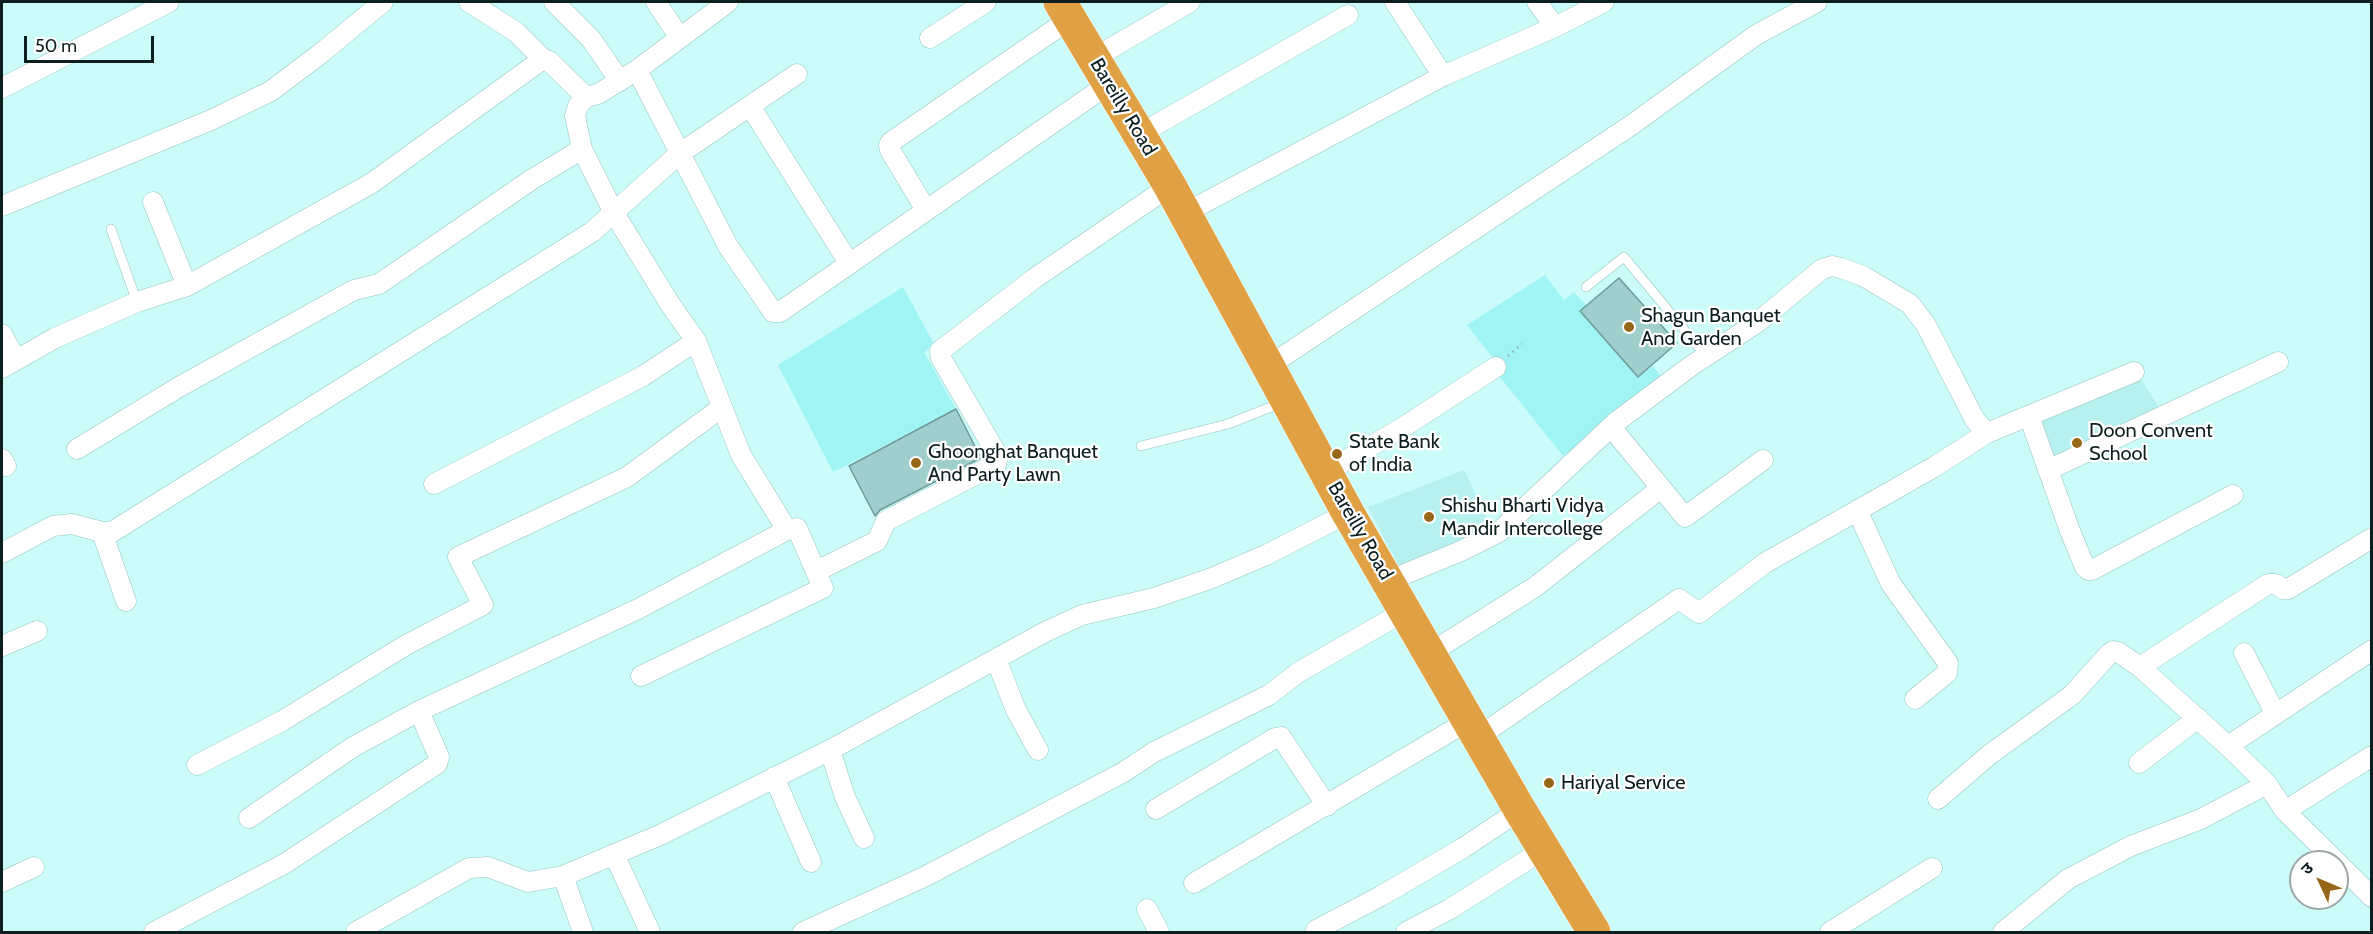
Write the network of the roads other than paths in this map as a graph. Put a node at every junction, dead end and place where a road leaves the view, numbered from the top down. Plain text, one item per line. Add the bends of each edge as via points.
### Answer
1 (170, 2) edge
2 (383, 2) edge
3 (469, 2) edge
4 (554, 2) edge
5 (656, 2) edge
6 (728, 2) edge
7 (986, 2) edge
8 (1190, 2) edge
9 (1395, 2) edge
10 (1537, 2) edge
11 (1604, 2) edge
12 (1817, 2) edge
13 (1063, 6) edge
14 (1348, 15) dead end
15 (1555, 27) junction
16 (680, 38) junction
17 (930, 38) dead end
18 (543, 59) junction
19 (637, 70) junction
20 (1102, 71) junction
21 (797, 74) dead end
22 (1443, 76) junction
23 (620, 81) junction
24 (2, 88) edge
25 (586, 97) junction
26 (750, 106) junction
27 (1140, 134) junction
28 (582, 149) junction
29 (679, 154) junction
30 (1178, 199) junction
31 (153, 202) dead end
32 (2, 206) edge
33 (926, 210) junction
34 (614, 213) junction
35 (111, 229) dead end
36 (849, 263) junction
37 (187, 286) junction
38 (1586, 287) dead end
39 (137, 302) junction
40 (2, 334) edge
41 (696, 341) junction
42 (1706, 356) junction
43 (2278, 362) dead end
44 (9, 364) edge
45 (1267, 366) junction
46 (1496, 367) dead end
47 (2134, 372) dead end
48 (1286, 401) junction
49 (721, 408) junction
50 (2029, 416) junction
51 (1611, 427) junction
52 (1988, 433) junction
53 (1141, 446) dead end
54 (77, 448) dead end
55 (1763, 460) dead end
56 (2049, 470) junction
57 (1326, 472) junction
58 (434, 484) dead end
59 (1661, 488) junction
60 (2233, 495) dead end
61 (1857, 510) junction
62 (1348, 513) junction
63 (787, 530) junction
64 (102, 532) junction
65 (2372, 538) edge
66 (2, 553) edge
67 (817, 571) junction
68 (1388, 581) junction
69 (126, 602) dead end
70 (1406, 611) junction
71 (37, 631) dead end
72 (2, 646) edge
73 (2372, 650) edge
74 (1430, 653) junction
75 (2244, 653) dead end
76 (996, 659) junction
77 (2140, 668) junction
78 (641, 676) dead end
79 (1915, 699) dead end
80 (419, 711) junction
81 (2275, 714) junction
82 (2198, 718) junction
83 (1473, 729) junction
84 (2228, 746) junction
85 (830, 750) junction
86 (1038, 750) dead end
87 (2372, 756) edge
88 (2139, 764) dead end
89 (197, 765) dead end
90 (774, 777) junction
91 (2267, 784) junction
92 (1938, 799) dead end
93 (1327, 806) junction
94 (1156, 809) dead end
95 (1520, 810) junction
96 (2285, 811) junction
97 (249, 818) dead end
98 (864, 838) dead end
99 (1543, 850) junction
100 (614, 854) junction
101 (811, 862) dead end
102 (34, 867) dead end
103 (1932, 868) dead end
104 (563, 876) junction
105 (2, 882) edge
106 (1194, 883) dead end
107 (2372, 897) edge
108 (1148, 909) dead end
109 (1316, 930) dead end
110 (154, 933) edge
111 (356, 933) edge
112 (584, 933) edge
113 (650, 933) edge
114 (803, 933) edge
115 (1159, 933) edge
116 (1406, 933) edge
117 (1594, 933) edge
118 (1830, 933) edge
119 (2003, 933) edge

1 - 24 street
2 - 32 street via 271,91 211,120
3 - 18 street via 516,32
4 - 23 street via 591,39
5 - 16 street
6 - 16 street
7 - 17 street
8 - 20 street
9 - 22 street
10 - 15 street
11 - 15 street
12 - 45 street via 1756,35 1630,126
13 - 20 highway, Bareilly Road
13 - 33 street via 891,142 890,150
14 - 27 street
15 - 22 street
16 - 19 street
18 - 25 street
18 - 37 street via 372,183
19 - 23 street
19 - 29 street
20 - 27 highway, Bareilly Road
20 - 33 street
21 - 26 street
22 - 30 street
23 - 25 street
25 - 28 street via 575,116
26 - 29 street
26 - 36 street
27 - 30 highway, Bareilly Road
28 - 34 street
28 - 54 street via 379,284 354,290
29 - 34 street
29 - 36 street via 728,246 773,312 780,312
30 - 45 highway, Bareilly Road
30 - 67 street via 1035,278 940,351 998,456 996,464 886,521 876,541
31 - 37 street
33 - 36 street
34 - 41 street
34 - 64 street via 592,232 428,336 112,532
35 - 39 lane
37 - 39 street
38 - 42 lane via 1624,257
39 - 44 street via 55,338
40 - 44 street
41 - 49 street
41 - 58 street via 644,376
42 - 51 street
42 - 52 street via 1758,322 1822,269 1841,268 1863,276 1910,304 1926,325 1975,420
43 - 56 street
45 - 48 highway, Bareilly Road
46 - 57 street
47 - 50 street
48 - 53 lane via 1228,424
48 - 57 highway, Bareilly Road
49 - 63 street via 741,455
49 - 89 street via 627,477 458,557 483,605 406,645 282,722
50 - 52 street
50 - 56 street
51 - 59 street
51 - 68 street via 1499,532
52 - 61 street
55 - 59 street via 1685,517
56 - 60 street via 2088,570
57 - 62 highway, Bareilly Road
59 - 74 street via 1535,587
61 - 79 street via 1891,584 1948,663 1947,673
61 - 83 street via 1766,563 1699,613 1679,599
62 - 68 highway, Bareilly Road
62 - 76 street via 1212,578 1154,598 1082,615
63 - 67 street via 797,528
63 - 80 street via 638,609
64 - 66 street via 72,524 53,526
64 - 69 street
65 - 77 street via 2288,589 2268,584
67 - 78 street via 823,584 820,590
68 - 70 highway, Bareilly Road
70 - 74 highway, Bareilly Road
70 - 114 street via 1299,672 1269,695 1154,752 1122,773 924,877
71 - 72 street
73 - 81 street
74 - 83 highway, Bareilly Road
75 - 81 street
76 - 85 street
76 - 86 street via 1016,710
77 - 82 street
77 - 92 street via 2114,651 2072,695 1989,754
80 - 97 street via 353,747
80 - 110 street via 439,757 437,764 284,864
81 - 84 street
82 - 84 street
82 - 88 street
83 - 93 street
83 - 95 highway, Bareilly Road
84 - 91 street
85 - 90 street
85 - 98 street
87 - 96 street
90 - 100 street
90 - 101 street
91 - 96 street
91 - 119 street via 2201,819 2131,846 2068,879
93 - 94 street via 1281,737
93 - 106 street
95 - 99 highway, Bareilly Road
95 - 109 street via 1463,848
96 - 107 street
99 - 116 street
99 - 117 highway, Bareilly Road
100 - 104 street
100 - 113 street
102 - 105 street
103 - 118 street
104 - 111 street via 528,882 488,867 469,868
104 - 112 street
108 - 115 street

